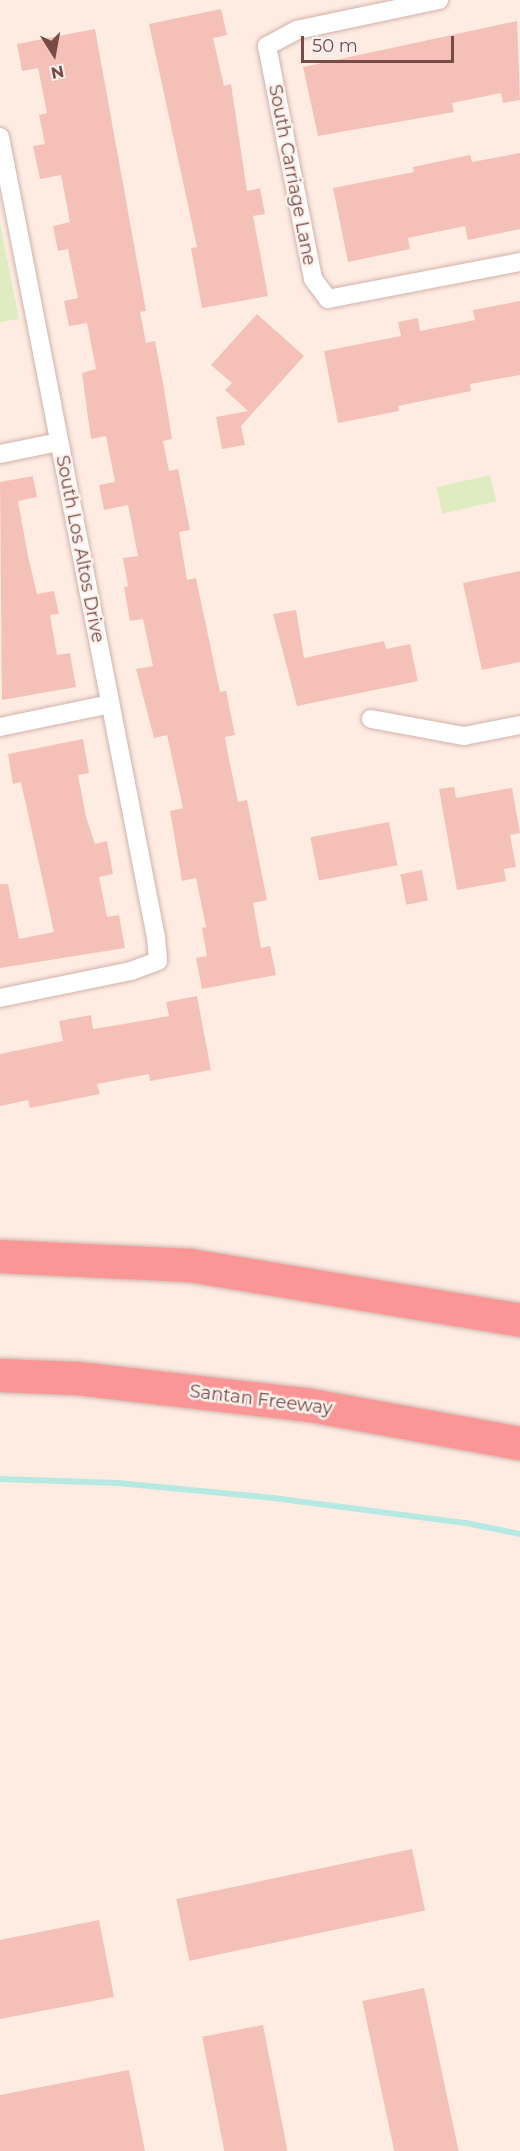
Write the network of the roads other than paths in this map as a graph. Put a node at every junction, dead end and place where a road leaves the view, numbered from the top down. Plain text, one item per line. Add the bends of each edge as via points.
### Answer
1 (439, 0) edge
2 (0, 137) edge
3 (520, 262) edge
4 (58, 442) junction
5 (0, 454) edge
6 (110, 704) junction
7 (371, 719) dead end
8 (520, 725) edge
9 (0, 727) edge
10 (0, 998) edge
11 (0, 1256) edge
12 (189, 1265) junction
13 (520, 1298) edge
14 (520, 1320) edge
15 (0, 1375) edge
16 (520, 1443) edge

1 - 3 street, South Carriage Lane via 297,30 267,46 313,279 328,299
2 - 4 street, South Los Altos Drive
4 - 5 street
4 - 6 street, South Los Altos Drive
6 - 9 street
6 - 10 street, South Los Altos Drive via 158,961 131,971
7 - 8 street via 464,736
11 - 12 highway
12 - 13 highway
12 - 14 highway
15 - 16 highway, Santan Freeway via 77,1378 310,1405

